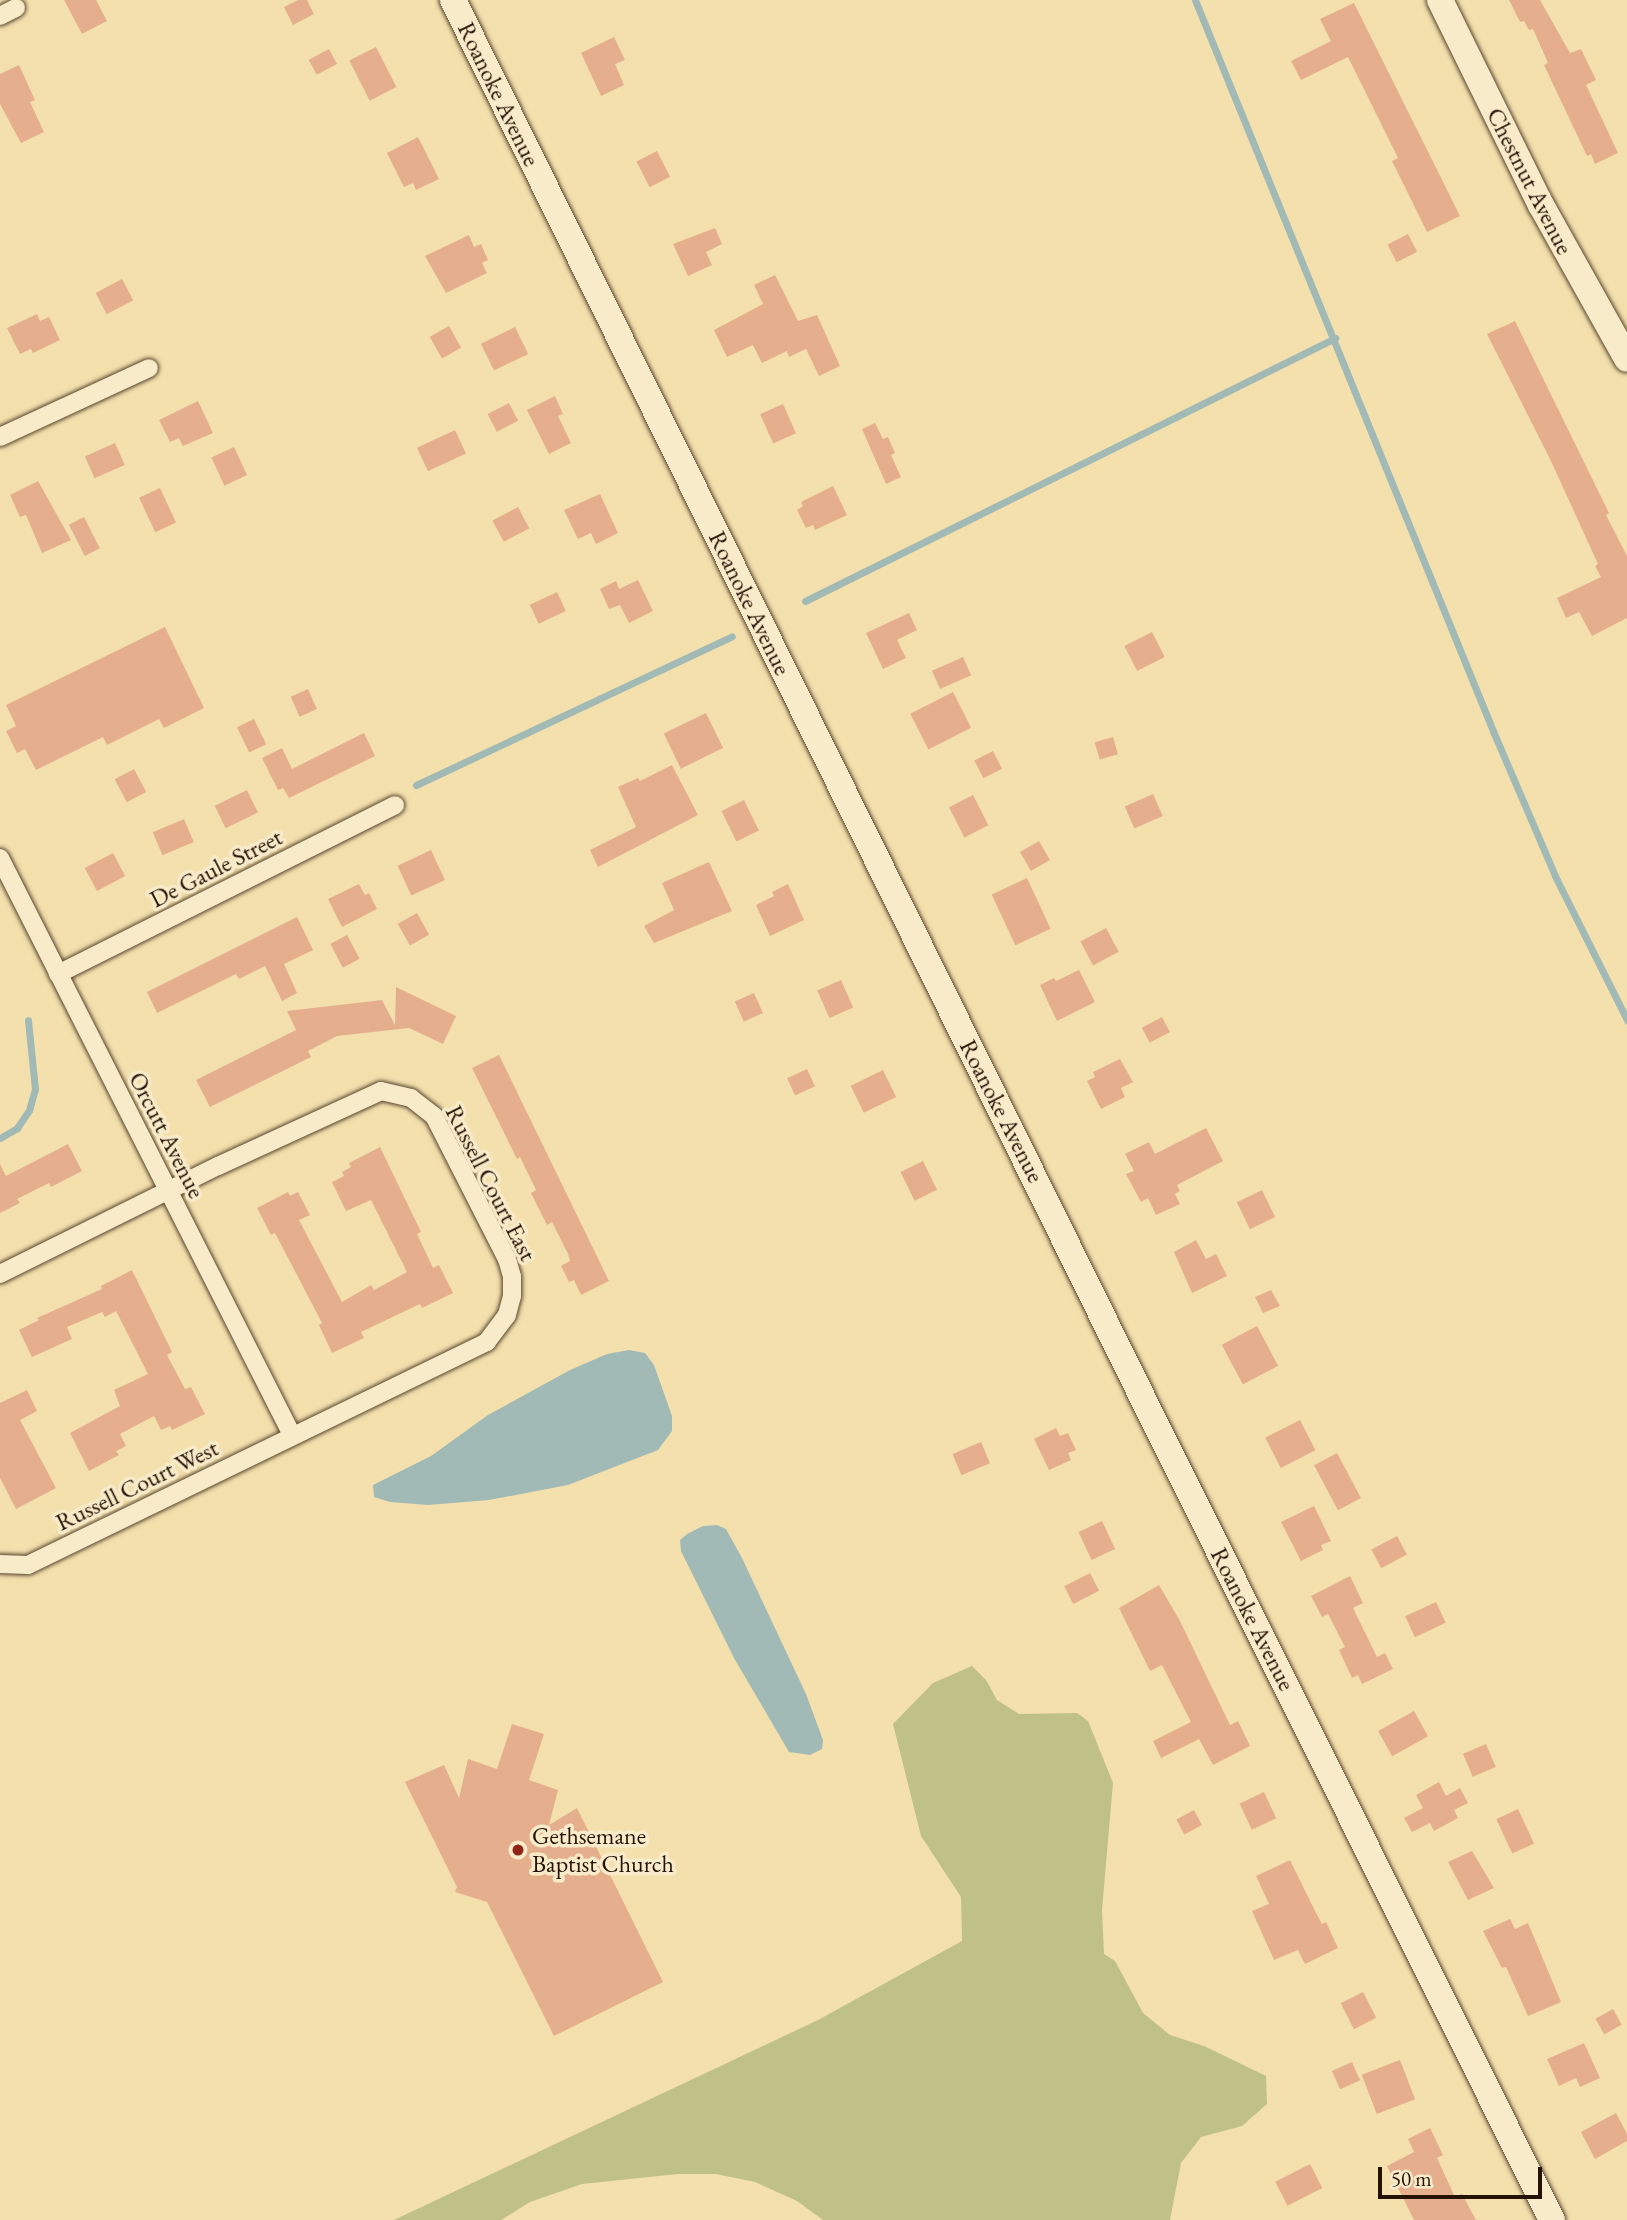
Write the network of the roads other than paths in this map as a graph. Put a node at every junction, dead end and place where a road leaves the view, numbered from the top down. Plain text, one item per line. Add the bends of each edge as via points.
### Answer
1 (453, 0) edge
2 (1440, 0) edge
3 (1627, 359) edge
4 (149, 368) dead end
5 (0, 437) edge
6 (395, 805) dead end
7 (0, 858) edge
8 (58, 974) junction
9 (167, 1190) junction
10 (0, 1274) edge
11 (292, 1435) junction
12 (0, 1564) edge
13 (1552, 2220) edge

1 - 13 street, Roanoke Avenue
2 - 3 street, Chestnut Avenue via 1541,205
4 - 5 street
6 - 8 street, De Gaule Street
7 - 8 street, Orcutt Avenue
8 - 9 street, Orcutt Avenue
9 - 10 street
9 - 11 street, Orcutt Avenue
9 - 11 street, Russell Court East via 381,1091 411,1098 434,1115 512,1277 507,1315 487,1342
11 - 12 street, Russell Court West via 28,1565

